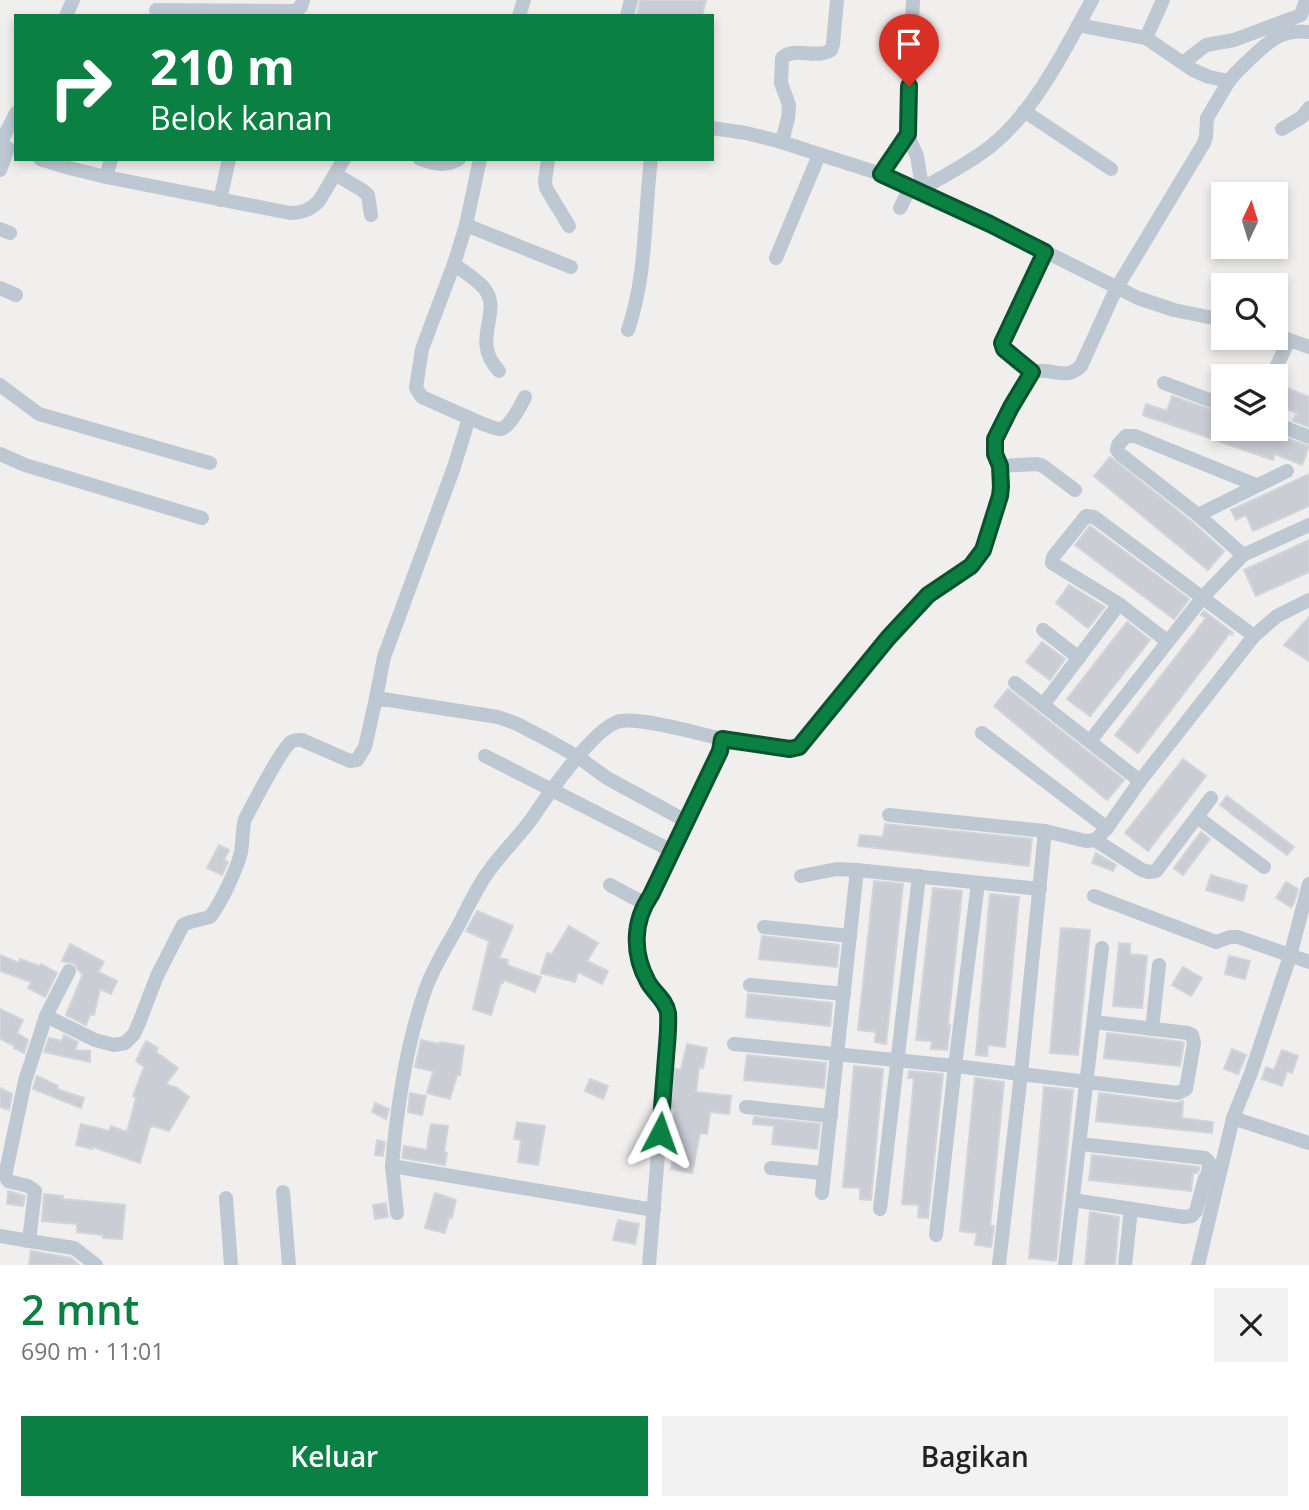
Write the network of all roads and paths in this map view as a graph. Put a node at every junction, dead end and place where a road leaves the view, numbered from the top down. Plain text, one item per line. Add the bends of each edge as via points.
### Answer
1 (303, 0) edge
2 (837, 0) edge
3 (913, 0) edge
4 (1091, 0) edge
5 (1163, 0) edge
6 (1306, 0) edge
7 (156, 9) edge
8 (1301, 15) junction
9 (1078, 25) junction
10 (1305, 31) edge
11 (1146, 38) junction
12 (1184, 63) junction
13 (1229, 81) junction
14 (1309, 108) edge
15 (1024, 111) junction
16 (14, 120) edge
17 (714, 128) edge
18 (1282, 129) dead end
19 (908, 134) junction
20 (782, 142) junction
21 (6, 147) edge
22 (819, 155) junction
23 (46, 161) edge
24 (110, 161) edge
25 (229, 161) edge
26 (343, 161) edge
27 (427, 161) edge
28 (454, 161) edge
29 (480, 161) edge
30 (548, 161) edge
31 (651, 161) edge
32 (1111, 169) dead end
33 (0, 170) edge
34 (335, 174) junction
35 (881, 174) junction
36 (106, 177) junction
37 (919, 190) junction
38 (220, 200) junction
39 (900, 208) dead end
40 (371, 215) dead end
41 (466, 225) junction
42 (569, 226) dead end
43 (1045, 252) junction
44 (776, 258) dead end
45 (454, 264) junction
46 (571, 267) dead end
47 (0, 288) edge
48 (1116, 289) junction
49 (16, 295) dead end
50 (1211, 317) edge
51 (628, 330) dead end
52 (1288, 340) edge
53 (1309, 347) edge
54 (499, 371) dead end
55 (1032, 372) junction
56 (1164, 383) dead end
57 (0, 385) edge
58 (525, 397) dead end
59 (1211, 401) edge
60 (468, 418) junction
61 (1288, 429) edge
62 (1309, 437) edge
63 (0, 454) edge
64 (211, 463) dead end
65 (1000, 466) junction
66 (1287, 471) dead end
67 (1256, 485) junction
68 (1075, 490) dead end
69 (1198, 515) junction
70 (202, 517) dead end
71 (1309, 525) edge
72 (1243, 555) junction
73 (1202, 597) junction
74 (1309, 600) edge
75 (1119, 604) junction
76 (1043, 630) dead end
77 (1254, 636) junction
78 (1167, 641) junction
79 (1079, 658) junction
80 (1015, 683) dead end
81 (376, 698) junction
82 (1043, 705) junction
83 (982, 733) dead end
84 (722, 739) junction
85 (1090, 741) junction
86 (485, 756) dead end
87 (578, 757) junction
88 (1140, 781) junction
89 (552, 789) junction
90 (1211, 798) dead end
91 (890, 815) dead end
92 (1197, 817) junction
93 (686, 821) junction
94 (1107, 828) junction
95 (1045, 831) junction
96 (1095, 840) junction
97 (672, 851) junction
98 (1264, 867) dead end
99 (857, 870) junction
100 (800, 876) dead end
101 (919, 876) junction
102 (978, 883) junction
103 (1309, 884) edge
104 (610, 885) dead end
105 (1040, 889) junction
106 (1094, 896) dead end
107 (646, 901) junction
108 (764, 927) dead end
109 (850, 936) junction
110 (1102, 948) dead end
111 (1290, 956) junction
112 (1309, 962) edge
113 (1159, 965) dead end
114 (69, 971) dead end
115 (750, 985) dead end
116 (844, 994) junction
117 (46, 1016) junction
118 (1094, 1023) junction
119 (1152, 1029) junction
120 (734, 1044) dead end
121 (837, 1053) junction
122 (896, 1059) junction
123 (955, 1066) junction
124 (1021, 1074) junction
125 (1087, 1082) junction
126 (746, 1107) dead end
127 (831, 1116) junction
128 (1234, 1118) junction
129 (1309, 1143) edge
130 (1080, 1144) junction
131 (392, 1166) junction
132 (771, 1168) dead end
133 (823, 1173) junction
134 (283, 1192) dead end
135 (822, 1193) dead end
136 (226, 1198) dead end
137 (1073, 1200) junction
138 (880, 1209) dead end
139 (1131, 1209) junction
140 (654, 1210) junction
141 (397, 1213) dead end
142 (936, 1235) dead end
143 (0, 1236) edge
144 (29, 1241) junction
145 (999, 1264) edge
146 (96, 1265) edge
147 (231, 1265) edge
148 (289, 1265) edge
149 (649, 1265) edge
150 (1065, 1265) edge
151 (1125, 1265) edge
152 (1198, 1265) edge

1 - 7 street via 294,10
2 - 20 street via 831,50 782,58 781,83 789,105
3 - 19 street
4 - 9 street
5 - 11 street
6 - 8 street
8 - 10 street
8 - 12 street via 1234,40 1206,45
9 - 11 street
9 - 15 street
10 - 13 street via 1269,41
11 - 12 street
12 - 13 street via 1209,77
13 - 48 street via 1207,118 1204,143
14 - 18 street
15 - 32 street
15 - 37 street via 991,146
16 - 21 street
17 - 20 street
19 - 35 street
19 - 37 street via 917,156
20 - 22 street
21 - 33 street
22 - 35 street
22 - 44 street
23 - 36 street
24 - 36 street
25 - 38 street
26 - 34 street
27 - 28 street
29 - 41 street
30 - 42 street via 546,188
31 - 51 street via 640,280
34 - 38 street via 313,207 302,212
34 - 40 street via 368,195
35 - 37 street
36 - 38 street
37 - 39 street
37 - 43 street
41 - 45 street
41 - 46 street
43 - 48 street
43 - 55 street via 1002,343
45 - 54 street via 489,296 486,350
45 - 60 street via 422,349 416,388 422,397
47 - 49 street
48 - 50 street
48 - 55 street via 1080,368 1066,374
52 - 53 street
55 - 65 street via 995,439
56 - 59 street
57 - 64 street via 38,414
58 - 60 street via 504,428
60 - 81 street via 384,657
61 - 62 street
63 - 70 street
65 - 68 street via 1037,464
65 - 84 street via 1000,496 978,558 928,595 802,744 790,749
66 - 67 street
67 - 69 street
67 - 69 street via 1135,436 1124,437 1117,448 1120,454
69 - 72 street
71 - 72 street
72 - 73 street
73 - 75 street via 1094,516 1086,516 1052,563
73 - 77 street
73 - 78 street
74 - 77 street via 1278,616
75 - 78 street
75 - 79 street
76 - 79 street
77 - 88 street
78 - 85 street
79 - 82 street
80 - 82 street
81 - 87 street via 504,719
81 - 117 street via 365,747 357,760 299,740 290,743 246,819 239,859 221,900 210,917 183,925 130,1039 114,1045 94,1040
82 - 85 street
83 - 94 street
84 - 87 street via 622,720 604,730
84 - 93 street
85 - 88 street
86 - 89 street
87 - 89 street
87 - 93 street
88 - 94 street
89 - 97 street
89 - 131 street via 487,873 426,987 412,1037
90 - 92 street
91 - 95 street
92 - 96 street via 1156,871 1142,870
92 - 98 street
93 - 97 street
94 - 96 street
95 - 96 street
95 - 105 street
97 - 107 street
99 - 100 street
99 - 101 street
99 - 109 street
101 - 102 street
101 - 122 street
102 - 105 street
102 - 123 street
103 - 111 street
104 - 107 street
105 - 124 street
106 - 111 street via 1216,942 1235,936
107 - 140 street via 639,919 638,956 647,981 668,1013
108 - 109 street
109 - 116 street
110 - 118 street
111 - 112 street
111 - 128 street
113 - 119 street
114 - 117 street
115 - 116 street
116 - 121 street
117 - 144 street via 25,1081 4,1174 8,1181 35,1191
118 - 119 street
118 - 125 street
119 - 125 street via 1194,1037 1184,1091
120 - 121 street
121 - 122 street
121 - 127 street
122 - 123 street
122 - 138 street
123 - 124 street
123 - 142 street
124 - 125 street
124 - 145 street
125 - 130 street
126 - 127 street
127 - 133 street
128 - 129 street
128 - 152 street
130 - 137 street
130 - 139 street via 1208,1159 1208,1174 1192,1216
131 - 140 street
131 - 141 street
132 - 133 street
133 - 135 street
134 - 148 street
136 - 147 street
137 - 139 street
137 - 150 street
139 - 151 street
140 - 149 street
143 - 144 street
144 - 146 street via 74,1248

